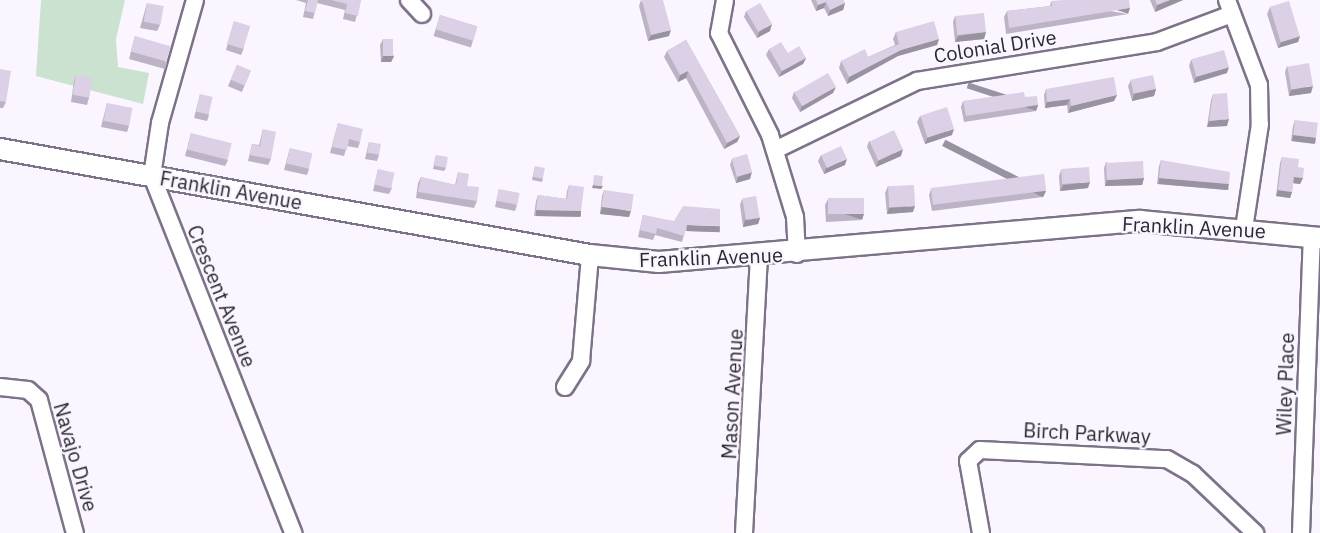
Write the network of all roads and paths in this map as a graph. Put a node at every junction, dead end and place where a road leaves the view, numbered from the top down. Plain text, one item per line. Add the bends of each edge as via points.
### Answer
1 (195, 0) edge
2 (409, 0) edge
3 (725, 0) edge
4 (1230, 7) edge
5 (422, 14) dead end
6 (0, 149) edge
7 (775, 150) junction
8 (152, 176) junction
9 (1244, 228) junction
10 (1316, 237) edge
11 (590, 255) junction
12 (797, 255) junction
13 (759, 257) junction
14 (1314, 326) edge
15 (0, 387) edge
16 (565, 387) dead end
17 (75, 533) edge
18 (293, 533) edge
19 (744, 533) edge
20 (981, 533) edge
21 (1255, 533) edge
22 (1301, 533) edge

1 - 8 street via 160,123
2 - 5 street
3 - 7 street via 718,33
4 - 7 street, Colonial Drive via 1157,42 917,81
4 - 9 street via 1259,85 1260,124
6 - 8 main road, Franklin Avenue
7 - 12 street via 795,217
8 - 11 main road, Franklin Avenue
8 - 18 street, Crescent Avenue
9 - 10 main road, Franklin Avenue
9 - 12 main road, Franklin Avenue via 1105,223
10 - 14 street, Wiley Place
11 - 13 main road, Franklin Avenue via 659,262
11 - 16 street via 581,361
12 - 13 main road, Franklin Avenue
13 - 19 street, Mason Avenue
14 - 22 street, Wiley Place
15 - 17 street, Navajo Drive via 28,390 39,400
20 - 21 street, Birch Parkway via 968,461 980,450 1167,459 1193,474

